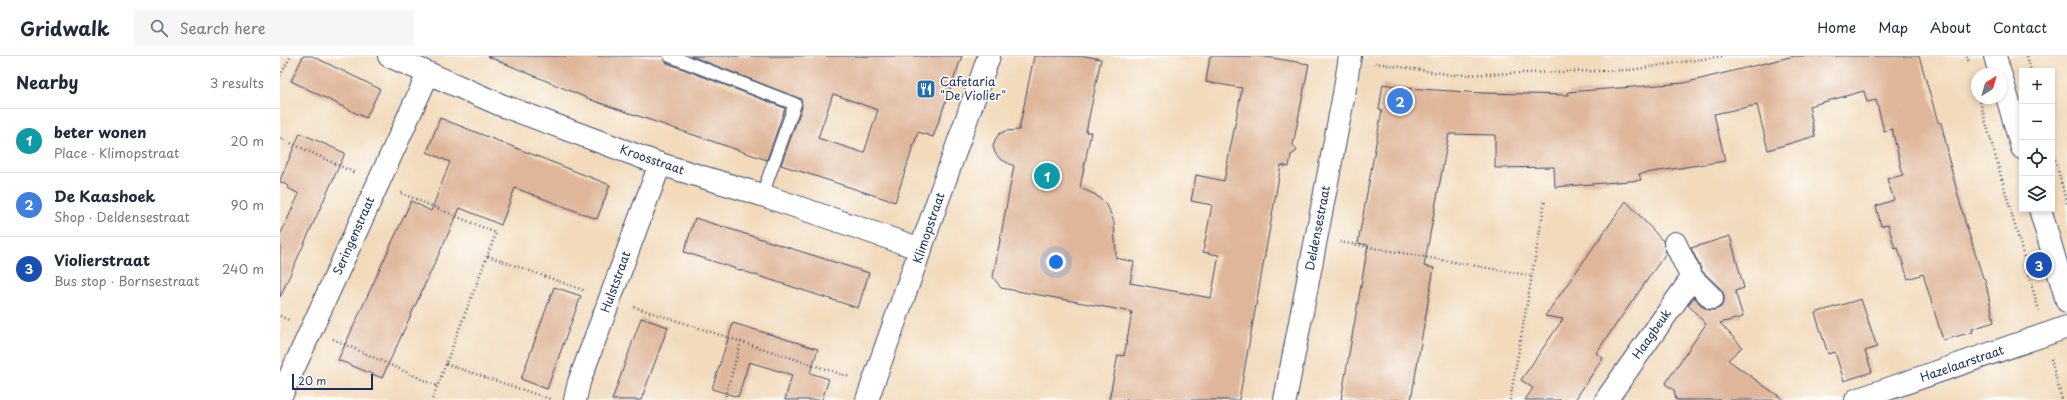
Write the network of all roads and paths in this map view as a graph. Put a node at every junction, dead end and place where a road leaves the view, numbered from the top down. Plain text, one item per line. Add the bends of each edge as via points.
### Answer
1 (291, 56) edge
2 (389, 56) edge
3 (670, 56) edge
4 (988, 56) edge
5 (1722, 56) edge
6 (1995, 56) edge
7 (2027, 56) edge
8 (1349, 58) edge
9 (1999, 68) edge
10 (2030, 68) edge
11 (428, 74) junction
12 (280, 76) edge
13 (2007, 96) edge
14 (1981, 104) edge
15 (280, 138) edge
16 (2020, 140) edge
17 (2055, 159) edge
18 (660, 164) junction
19 (378, 183) junction
20 (762, 195) junction
21 (1545, 201) dead end
22 (2067, 204) edge
23 (2041, 212) edge
24 (1316, 238) junction
25 (1675, 243) dead end
26 (921, 248) junction
27 (488, 256) junction
28 (1533, 276) junction
29 (1692, 278) junction
30 (1712, 298) dead end
31 (610, 299) junction
32 (2067, 301) edge
33 (280, 316) edge
34 (2067, 327) edge
35 (311, 329) junction
36 (2045, 335) junction
37 (742, 342) junction
38 (446, 364) junction
39 (437, 386) junction
40 (870, 392) edge
41 (1615, 397) edge
42 (280, 398) edge
43 (432, 400) edge
44 (554, 400) edge
45 (575, 400) edge
46 (724, 400) edge
47 (1285, 400) edge
48 (1510, 400) edge
49 (1856, 400) edge
50 (2062, 400) edge

1 - 12 path
2 - 11 street, Kroosstraat
3 - 20 lane via 795,104
4 - 26 street, Klimopstraat
5 - 8 path via 1630,70 1453,75
6 - 9 street
7 - 10 path
8 - 24 street, Deldensestraat
11 - 18 street, Kroosstraat via 501,105
11 - 19 street, Seringenstraat
13 - 16 street
14 - 36 path
15 - 19 path
17 - 22 path
18 - 20 street, Kroosstraat
18 - 31 street, Hulststraat
19 - 27 path via 496,233
19 - 35 street, Seringenstraat
20 - 26 street, Kroosstraat
21 - 28 path
23 - 32 street
24 - 28 path
24 - 47 street, Deldensestraat
25 - 29 street
26 - 40 street, Klimopstraat
27 - 31 path
27 - 38 path
28 - 48 path
29 - 30 street
29 - 41 street, Haagbeuk
31 - 37 path
31 - 45 street, Hulststraat via 579,382
33 - 35 path
34 - 36 street, Hazelaarstraat
35 - 39 path
35 - 42 street, Seringenstraat
36 - 49 street, Hazelaarstraat
36 - 50 path
37 - 40 path
37 - 46 path
38 - 39 path
38 - 44 path
39 - 43 path

